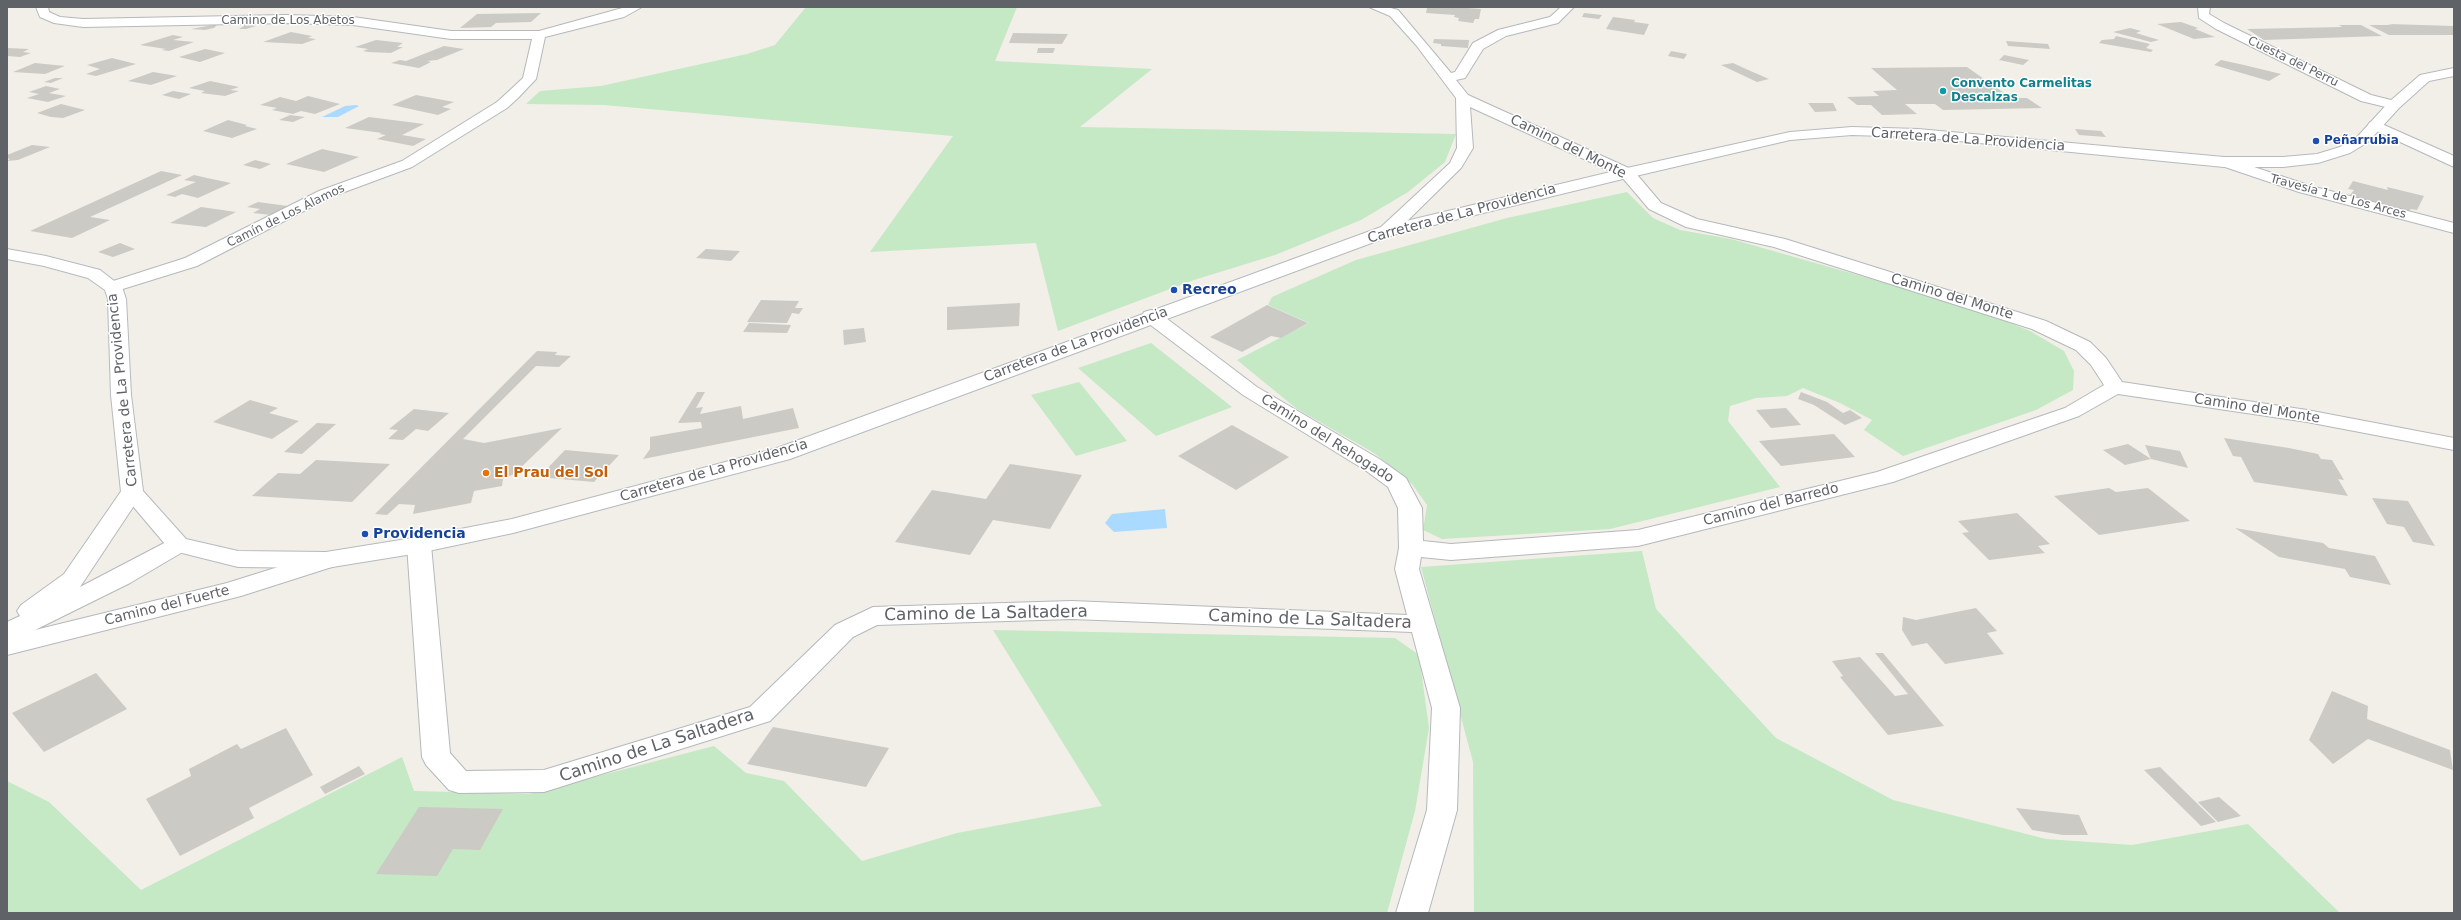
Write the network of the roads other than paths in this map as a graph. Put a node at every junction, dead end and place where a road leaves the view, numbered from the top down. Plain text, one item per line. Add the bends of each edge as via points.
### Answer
1 (42, 7) edge
2 (636, 7) edge
3 (1375, 7) edge
4 (1568, 7) edge
5 (1400, 10) edge
6 (2200, 11) edge
7 (539, 36) junction
8 (2454, 72) edge
9 (1449, 78) junction
10 (1463, 98) junction
11 (2394, 105) junction
12 (2375, 125) junction
13 (2224, 162) junction
14 (2454, 162) edge
15 (1626, 173) junction
16 (2454, 228) edge
17 (1387, 231) junction
18 (7, 254) edge
19 (113, 287) junction
20 (1151, 316) junction
21 (2114, 387) junction
22 (2454, 444) edge
23 (132, 492) junction
24 (178, 545) junction
25 (419, 545) junction
26 (1411, 548) junction
27 (326, 560) junction
28 (1423, 624) junction
29 (7, 625) edge
30 (7, 634) edge
31 (7, 646) edge
32 (1412, 913) edge

1 - 7 street, Camino de Los Abetos via 44,14 58,20 83,23 346,20 451,35
2 - 7 street via 620,14
3 - 5 street
4 - 9 street via 1554,20 1502,33 1478,46 1460,75
5 - 9 street
6 - 11 street, Cuesta del Perru via 2220,26 2366,98
7 - 19 street, Camín de Los Álamos via 529,79 513,95 502,105 407,164 325,194 191,262
8 - 11 street, Carretera de La Providencia via 2425,78
9 - 10 street
10 - 15 street, Camino del Monte
10 - 17 street via 1465,148 1456,165
11 - 12 street, Carretera de La Providencia
12 - 13 street, Carretera de La Providencia via 2363,139 2345,150 2318,158 2283,162
12 - 14 street
13 - 15 street, Carretera de La Providencia via 1918,133 1852,131 1790,136
13 - 16 street, Travesía 1 de Los Arces via 2305,190
15 - 17 street, Carretera de La Providencia
15 - 21 street, Camino del Monte via 1655,206 1692,223 1779,243 2039,325 2083,346 2099,362
17 - 20 street, Carretera de La Providencia
18 - 19 street, Carretera de La Providencia via 94,274
19 - 23 street, Carretera de La Providencia via 117,299 121,395
20 - 25 street, Carretera de La Providencia via 782,454 514,526
20 - 26 street, Camino del Rehogado via 1250,391 1373,465 1398,483 1410,508
21 - 22 street, Camino del Monte via 2307,416
21 - 26 street, Camino del Barredo via 2072,412 1885,477 1638,538 1451,552
23 - 24 street, Carretera de La Providencia
23 - 29 street via 73,580
24 - 27 street, Carretera de La Providencia via 238,559
24 - 30 street via 121,577
25 - 27 street, Carretera de La Providencia
25 - 28 street, Camino de La Saltadera via 436,757 459,782 544,781 760,714 844,631 873,616 1072,610
26 - 28 street, Camino del Rehogado via 1407,569
27 - 31 street, Camino del Fuerte via 232,590
28 - 32 street, Camino del Rehogado via 1446,708 1442,810

